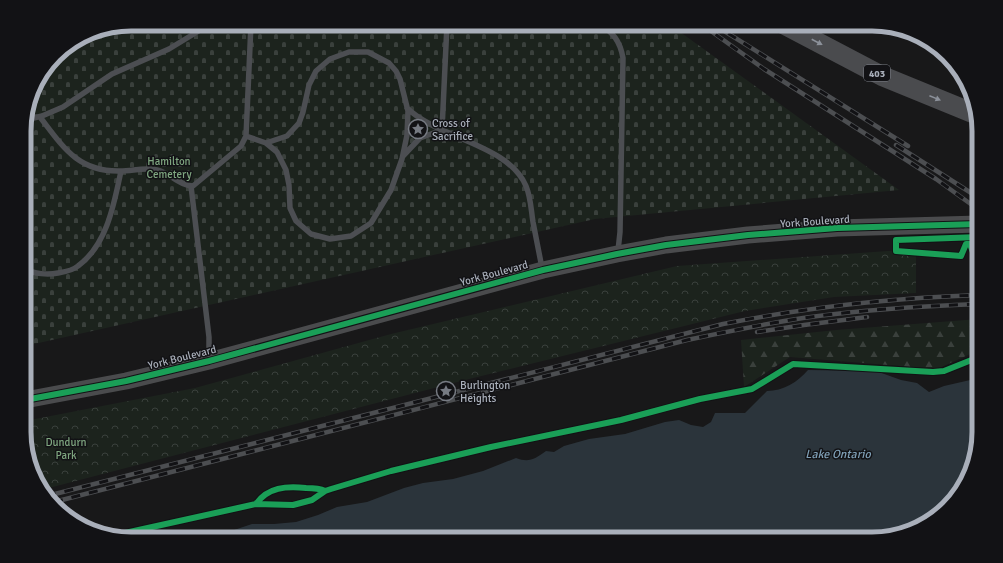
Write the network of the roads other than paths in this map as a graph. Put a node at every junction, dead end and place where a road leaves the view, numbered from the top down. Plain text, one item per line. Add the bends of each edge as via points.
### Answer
1 (199, 31) edge
2 (251, 31) edge
3 (448, 31) edge
4 (608, 31) edge
5 (796, 31) edge
6 (407, 108) junction
7 (970, 112) edge
8 (40, 117) junction
9 (32, 119) edge
10 (442, 130) junction
11 (246, 136) junction
12 (266, 143) junction
13 (402, 159) junction
14 (121, 171) junction
15 (191, 186) junction
16 (972, 224) edge
17 (617, 254) junction
18 (543, 270) junction
19 (31, 272) edge
20 (209, 361) junction
21 (31, 399) edge

1 - 8 lane via 169,49 112,74 63,107
2 - 11 lane
3 - 10 lane
4 - 17 lane via 617,38 623,58 620,232
5 -> 7 highway, 403 via 882,76
6 - 10 lane via 425,122
6 - 12 lane via 400,79 389,63 368,52 348,52 330,59 316,71 309,85 299,123 287,136
6 - 13 lane via 407,135
8 - 9 lane
8 - 14 lane via 63,148 76,159 97,169
10 - 13 lane via 420,138
10 - 18 lane via 501,158 515,170 525,184 529,196
11 - 12 lane
11 - 15 lane via 241,146
12 - 13 lane via 277,152 286,170 290,208 296,221 311,234 330,239 351,236 372,223 390,190
14 - 15 lane via 144,168 158,170
14 - 19 lane via 112,212 96,247 78,267 68,271 51,275
15 - 20 lane via 209,338
16 - 17 main road, York Boulevard via 837,228 748,235
17 - 18 main road, York Boulevard
18 - 20 main road, York Boulevard
20 - 21 main road, York Boulevard via 126,381

